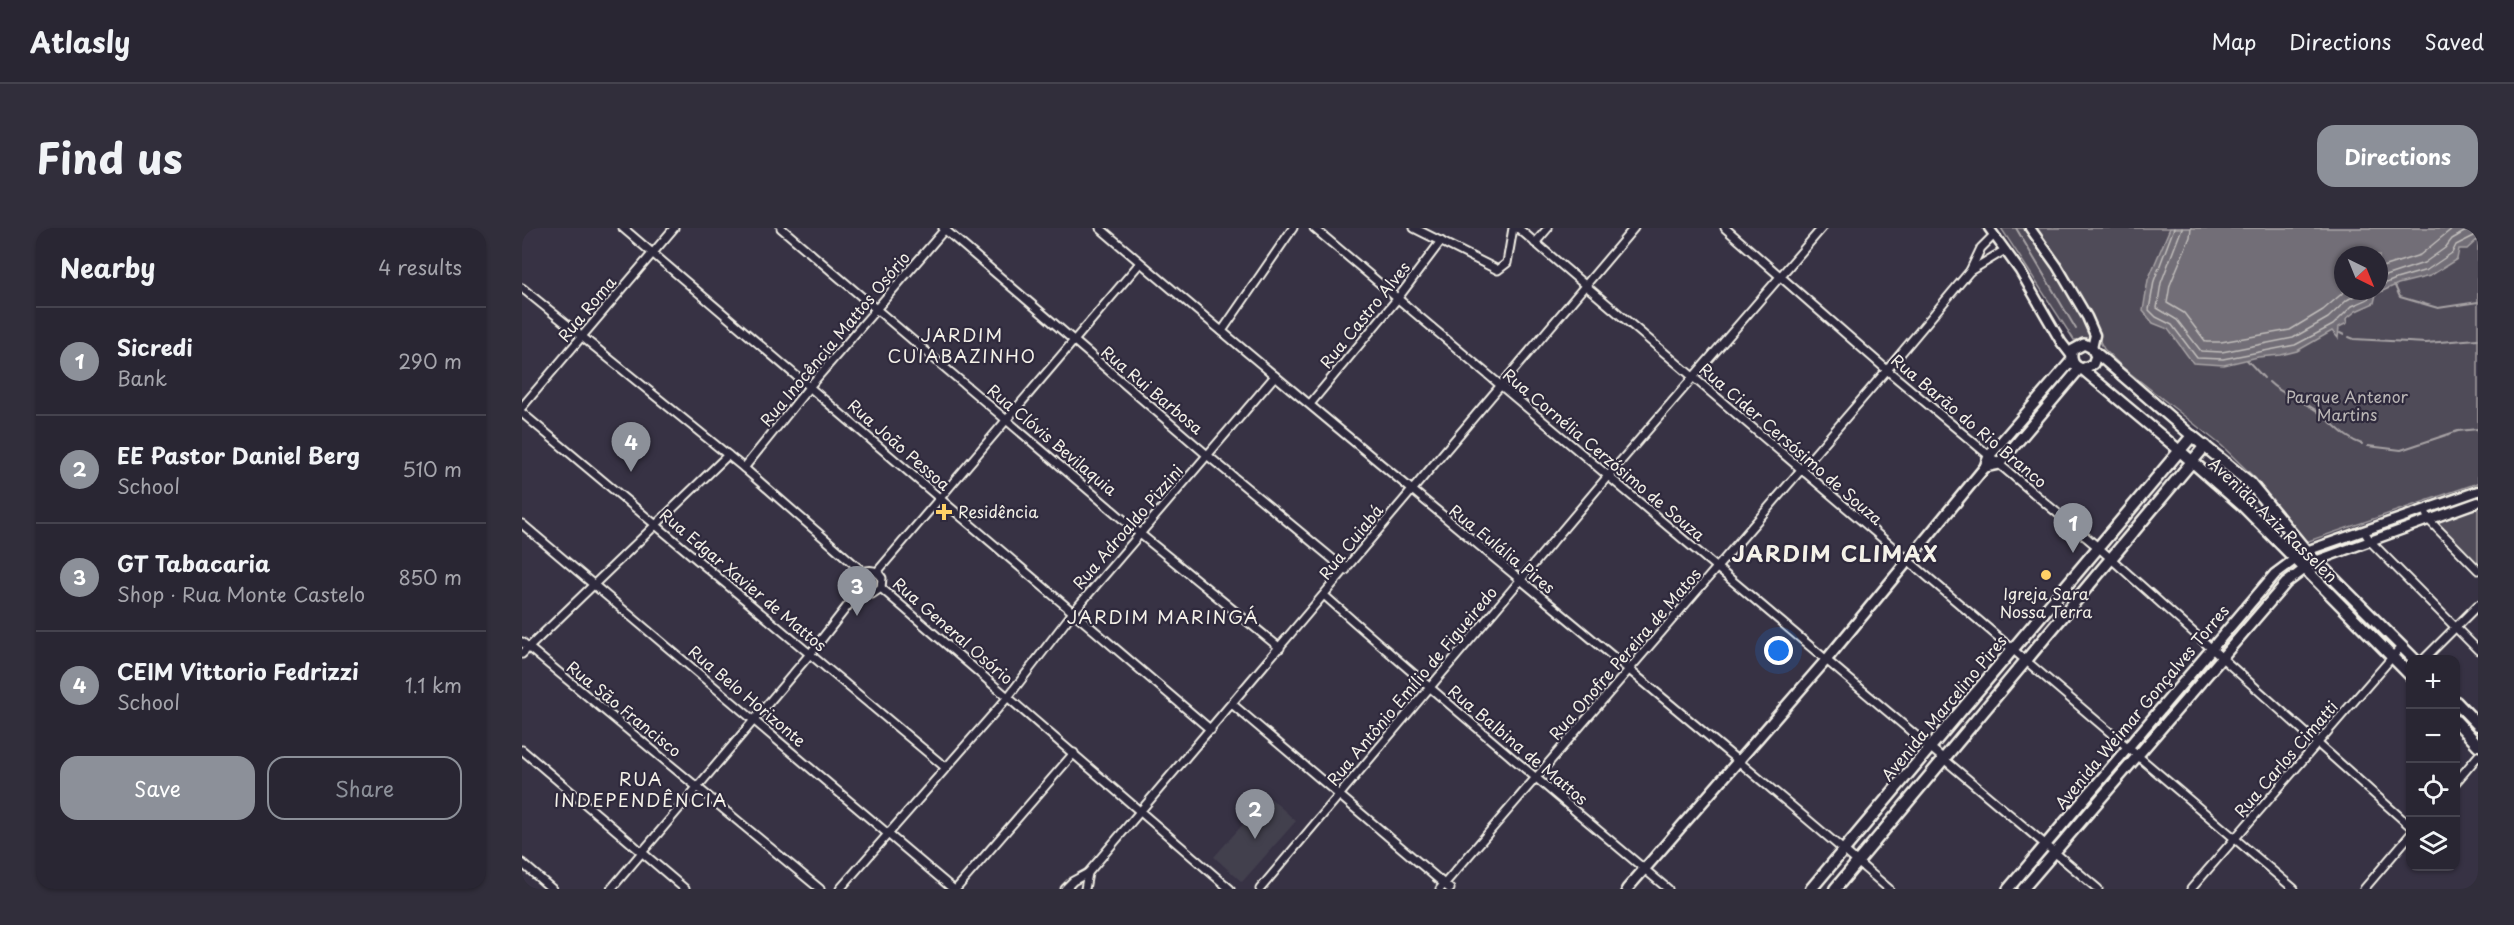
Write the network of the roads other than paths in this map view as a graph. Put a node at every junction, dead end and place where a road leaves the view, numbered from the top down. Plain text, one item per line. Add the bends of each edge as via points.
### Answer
1 (623, 228) edge
2 (674, 228) edge
3 (781, 228) edge
4 (945, 228) edge
5 (1100, 228) edge
6 (1293, 228) edge
7 (1314, 228) edge
8 (1414, 228) edge
9 (1513, 228) edge
10 (1518, 228) edge
11 (1548, 228) edge
12 (1634, 228) edge
13 (1725, 228) edge
14 (1822, 228) edge
15 (2030, 228) edge
16 (1109, 231) edge
17 (1992, 231) edge
18 (1441, 241) junction
19 (1535, 243) junction
20 (1981, 248) junction
21 (2005, 250) junction
22 (652, 253) junction
23 (1992, 260) junction
24 (1140, 263) junction
25 (1970, 271) junction
26 (1780, 274) junction
27 (1585, 286) junction
28 (522, 288) edge
29 (1398, 298) junction
30 (878, 309) junction
31 (1222, 331) junction
32 (581, 337) junction
33 (1073, 340) junction
34 (2093, 350) junction
35 (2072, 357) junction
36 (2081, 368) junction
37 (1887, 370) junction
38 (1275, 376) junction
39 (1692, 377) junction
40 (810, 386) junction
41 (1500, 386) junction
42 (1310, 404) junction
43 (522, 407) edge
44 (522, 413) edge
45 (1006, 419) junction
46 (2192, 436) junction
47 (1998, 445) junction
48 (2205, 446) junction
49 (2180, 451) junction
50 (2008, 453) junction
51 (728, 455) junction
52 (1207, 455) junction
53 (1989, 456) junction
54 (2192, 462) junction
55 (1999, 464) junction
56 (1985, 467) junction
57 (744, 468) junction
58 (1801, 470) junction
59 (1608, 476) junction
60 (1410, 490) junction
61 (2478, 491) edge
62 (939, 497) junction
63 (2478, 502) edge
64 (2425, 510) junction
65 (2428, 519) junction
66 (522, 524) edge
67 (656, 526) junction
68 (2364, 531) junction
69 (1139, 533) junction
70 (2370, 541) junction
71 (2099, 548) junction
72 (2306, 551) junction
73 (2111, 559) junction
74 (2293, 559) junction
75 (2315, 561) junction
76 (1908, 562) junction
77 (1717, 567) junction
78 (2303, 569) junction
79 (1346, 570) junction
80 (2478, 570) edge
81 (863, 572) junction
82 (877, 572) junction
83 (1519, 580) junction
84 (595, 585) junction
85 (881, 588) junction
86 (860, 590) junction
87 (1325, 596) junction
88 (2478, 605) edge
89 (1074, 611) junction
90 (2455, 626) junction
91 (522, 642) edge
92 (2401, 647) junction
93 (529, 648) junction
94 (1280, 648) junction
95 (2211, 648) junction
96 (2012, 650) junction
97 (2478, 650) edge
98 (522, 654) edge
99 (810, 654) junction
100 (2409, 655) edge
101 (2429, 655) edge
102 (2392, 656) junction
103 (2221, 657) junction
104 (1827, 659) junction
105 (2026, 663) junction
106 (1629, 669) junction
107 (2406, 671) edge
108 (1429, 688) junction
109 (1008, 696) junction
110 (1232, 704) junction
111 (2460, 706) edge
112 (754, 720) junction
113 (2478, 725) edge
114 (2460, 726) edge
115 (1211, 730) junction
116 (2318, 743) junction
117 (2478, 745) edge
118 (1930, 748) junction
119 (2127, 749) junction
120 (522, 750) edge
121 (1074, 753) junction
122 (2136, 756) junction
123 (2478, 756) edge
124 (1737, 760) junction
125 (1944, 760) junction
126 (946, 768) junction
127 (1537, 777) junction
128 (2460, 777) edge
129 (699, 787) junction
130 (1337, 795) junction
131 (1141, 812) junction
132 (2406, 822) edge
133 (889, 834) junction
134 (2234, 840) junction
135 (2406, 840) edge
136 (2046, 845) junction
137 (1843, 849) junction
138 (2055, 852) junction
139 (642, 853) junction
140 (1858, 862) junction
141 (522, 863) edge
142 (1645, 869) junction
143 (1088, 873) junction
144 (1445, 887) edge
145 (552, 889) edge
146 (611, 889) edge
147 (685, 889) edge
148 (820, 889) edge
149 (840, 889) edge
150 (954, 889) edge
151 (1065, 889) edge
152 (1085, 889) edge
153 (1230, 889) edge
154 (1260, 889) edge
155 (1628, 889) edge
156 (1668, 889) edge
157 (1811, 889) edge
158 (1835, 889) edge
159 (1889, 889) edge
160 (2008, 889) edge
161 (2023, 889) edge
162 (2098, 889) edge
163 (2191, 889) edge
164 (2294, 889) edge
165 (2364, 889) edge

1 - 22 street, Rua João Pessoa
2 - 22 street, Rua Roma
3 - 30 street, Rua Clóvis Bevilaquia
4 - 30 street, Rua Inocência Mattos Osório
4 - 33 street, Rua Rui Barbosa
5 - 16 street, Rua Eulália Pires
6 - 31 street
7 - 29 street, Rua Cornélia Cerzósimo de Souza
8 - 18 street
9 - 18 street via 1507,263 1498,270
10 - 19 street, Rua Cider Cersósimo de Souza
11 - 19 street
12 - 27 street, Rua Cuiabá
13 - 26 street, Rua Barão do Rio Branco
14 - 26 street, Rua Antônio Emílio de Figueiredo
15 - 34 street via 2086,317 2094,334
16 - 24 street, Rua Eulália Pires
17 - 20 street, Rua Onofre Pereira de Matos
17 - 21 street
18 - 29 street, Rua Castro Alves
19 - 27 street, Rua Cider Cersósimo de Souza
20 - 23 street
20 - 25 street, Rua Onofre Pereira de Matos
21 - 23 street, Rua Onofre Pereira de Matos
21 - 35 street
22 - 32 street, Rua Roma
22 - 40 street, Rua João Pessoa
23 - 25 street, Rua Onofre Pereira de Matos
24 - 31 street, Rua Eulália Pires
24 - 33 street
25 - 37 street, Rua Onofre Pereira de Matos
26 - 37 street, Rua Barão do Rio Branco
26 - 39 street, Rua Antônio Emílio de Figueiredo
27 - 39 street, Rua Cider Cersósimo de Souza
27 - 41 street, Rua Cuiabá
28 - 32 street
29 - 41 street, Rua Cornélia Cerzósimo de Souza
29 - 42 street, Rua Castro Alves
30 - 40 street, Rua Inocência Mattos Osório
30 - 45 street, Rua Clóvis Bevilaquia
31 - 38 street, Rua Eulália Pires
32 - 43 street, Rua Roma
32 - 51 street
33 - 45 street
33 - 52 street, Rua Rui Barbosa
34 - 35 main road via 2080,345
34 - 36 main road via 2093,364
34 - 46 main road, Avenida Aziz Rasselen
35 - 36 main road, Avenida Aziz Rasselen
35 - 47 main road
36 - 49 main road, Avenida Aziz Rasselen
36 - 50 main road
37 - 53 street, Rua Barão do Rio Branco
37 - 58 street, Rua Onofre Pereira de Matos
38 - 42 street, Rua Eulália Pires
38 - 52 street, Rua Adroaldo Pizzini
39 - 58 street, Rua Cider Cersósimo de Souza
39 - 59 street, Rua Antônio Emílio de Figueiredo
40 - 57 street, Rua Inocência Mattos Osório
40 - 62 street, Rua João Pessoa
41 - 59 street, Rua Cornélia Cerzósimo de Souza
41 - 60 street, Rua Cuiabá
42 - 60 street, Rua Eulália Pires
44 - 67 street, Rua Edgar Xavier de Mattos
45 - 62 street
45 - 69 street, Rua Clóvis Bevilaquia
46 - 48 main road, Avenida Aziz Rasselen
46 - 49 main road, Avenida Marcelino Pires
47 - 50 main road
47 - 53 main road
48 - 54 main road, Avenida Marcelino Pires
48 - 72 main road, Avenida Aziz Rasselen via 2250,483
49 - 54 main road, Avenida Aziz Rasselen
49 - 71 main road, Avenida Marcelino Pires
50 - 55 main road
51 - 57 street
51 - 67 street
52 - 69 street, Rua Adroaldo Pizzini
52 - 79 street, Rua Rui Barbosa
53 - 55 street, Rua Barão do Rio Branco
53 - 56 main road
54 - 73 main road, Avenida Marcelino Pires
54 - 74 main road, Avenida Aziz Rasselen via 2242,505
55 - 56 main road
55 - 71 street, Rua Barão do Rio Branco
56 - 76 main road
57 - 81 street
58 - 76 street, Rua Cider Cersósimo de Souza
58 - 77 street, Rua Onofre Pereira de Matos
59 - 77 street, Rua Cornélia Cerzósimo de Souza
59 - 83 street, Rua Antônio Emílio de Figueiredo
60 - 79 street, Rua Cuiabá
60 - 83 street, Rua Eulália Pires
61 - 64 street
62 - 82 street
62 - 89 street, Rua João Pessoa
63 - 65 street
64 - 65 street
64 - 68 street
65 - 70 street
65 - 80 street
66 - 84 street, Rua Belo Horizonte
67 - 84 street
67 - 99 street, Rua Edgar Xavier de Mattos
68 - 70 street
68 - 72 street
69 - 89 street, Rua Adroaldo Pizzini
69 - 94 street, Rua Clóvis Bevilaquia
70 - 75 street
70 - 90 street
71 - 73 street, Rua Barão do Rio Branco
71 - 96 main road, Avenida Marcelino Pires
72 - 74 main road, Avenida Weimar Gonçalves Torres
72 - 75 main road, Avenida Aziz Rasselen
73 - 95 street, Rua Barão do Rio Branco
73 - 105 main road, Avenida Marcelino Pires
74 - 78 main road, Avenida Aziz Rasselen
74 - 95 main road, Avenida Weimar Gonçalves Torres via 2275,574
75 - 78 main road, Avenida Weimar Gonçalves Torres
75 - 92 main road, Avenida Aziz Rasselen
76 - 96 street, Rua Cider Cersósimo de Souza
76 - 104 main road
77 - 104 street, Rua Cornélia Cerzósimo de Souza
77 - 106 street, Rua Onofre Pereira de Matos
78 - 102 main road, Avenida Aziz Rasselen
78 - 103 main road, Avenida Weimar Gonçalves Torres
79 - 87 street, Rua Cuiabá
81 - 82 street, Rua General Osório
81 - 86 street via 857,580
82 - 85 street, Rua General Osório via 882,578
83 - 106 street, Rua Eulália Pires
83 - 108 street, Rua Antônio Emílio de Figueiredo
84 - 93 street
84 - 112 street, Rua Belo Horizonte
85 - 86 street via 872,594
85 - 109 street, Rua General Osório
86 - 99 street
87 - 94 street, Rua Cuiabá
87 - 108 street, Rua Balbina de Mattos
88 - 90 street
89 - 109 street, Rua Adroaldo Pizzini
89 - 115 street, Rua João Pessoa
90 - 97 street
90 - 101 street
91 - 93 street, Rua São Francisco
92 - 100 main road, Avenida Aziz Rasselen
92 - 102 street, Rua Carlos Cimatti
93 - 98 street
93 - 129 street, Rua São Francisco
94 - 110 street, Rua Cuiabá
95 - 103 street, Rua Barão do Rio Branco
95 - 119 main road, Avenida Weimar Gonçalves Torres
96 - 105 street, Rua Cider Cersósimo de Souza
96 - 118 main road, Avenida Marcelino Pires
99 - 112 street
99 - 126 street, Rua Edgar Xavier de Mattos
102 - 107 main road, Avenida Aziz Rasselen
102 - 116 street, Rua Carlos Cimatti
103 - 116 street, Rua Barão do Rio Branco
103 - 122 main road, Avenida Weimar Gonçalves Torres
104 - 118 street, Rua Cornélia Cerzósimo de Souza
104 - 124 main road
105 - 119 street, Rua Cider Cersósimo de Souza
105 - 125 main road, Avenida Marcelino Pires
106 - 124 street, Rua Eulália Pires
106 - 127 street, Rua Onofre Pereira de Matos
108 - 127 street, Rua Balbina de Mattos
108 - 130 street, Rua Antônio Emílio de Figueiredo
109 - 121 street, Rua General Osório
109 - 126 street, Rua Adroaldo Pizzini
110 - 115 street, Rua Cuiabá
110 - 130 street
111 - 113 main road
112 - 129 street
112 - 133 street, Rua Belo Horizonte
114 - 117 main road
115 - 131 street, Rua Cuiabá
116 - 132 street, Rua Barão do Rio Branco
116 - 134 street, Rua Carlos Cimatti
118 - 125 street, Rua Cornélia Cerzósimo de Souza
118 - 137 main road, Avenida Marcelino Pires
119 - 122 street, Rua Cider Cersósimo de Souza
119 - 136 main road, Avenida Weimar Gonçalves Torres
120 - 139 street
121 - 131 street, Rua General Osório
121 - 150 street
122 - 134 street, Rua Cider Cersósimo de Souza
122 - 138 main road, Avenida Weimar Gonçalves Torres
123 - 128 street
124 - 137 street, Rua Eulália Pires
124 - 142 main road
125 - 136 street, Rua Cornélia Cerzósimo de Souza
125 - 140 main road, Avenida Marcelino Pires
126 - 133 street, Rua Adroaldo Pizzini
127 - 142 street, Rua Balbina de Mattos
127 - 144 street, Rua Onofre Pereira de Matos
129 - 139 street
129 - 148 street, Rua São Francisco
130 - 144 street
130 - 154 street, Rua Antônio Emílio de Figueiredo
131 - 143 street, Rua Cuiabá
131 - 153 street, Rua General Osório
133 - 149 street, Rua Adroaldo Pizzini
133 - 150 street, Rua Belo Horizonte
134 - 163 street, Rua Carlos Cimatti
134 - 164 street, Rua Cider Cersósimo de Souza
135 - 165 street
136 - 138 street, Rua Cornélia Cerzósimo de Souza
136 - 160 main road, Avenida Weimar Gonçalves Torres
137 - 140 street, Rua Eulália Pires
137 - 157 main road, Avenida Marcelino Pires
138 - 161 main road, Avenida Weimar Gonçalves Torres
138 - 162 street, Rua Cornélia Cerzósimo de Souza
139 - 146 street
139 - 147 street
140 - 158 main road, Avenida Marcelino Pires
140 - 159 street, Rua Eulália Pires
141 - 145 street
142 - 155 main road
142 - 156 street, Rua Balbina de Mattos
143 - 151 street, Rua Cuiabá
143 - 152 street

